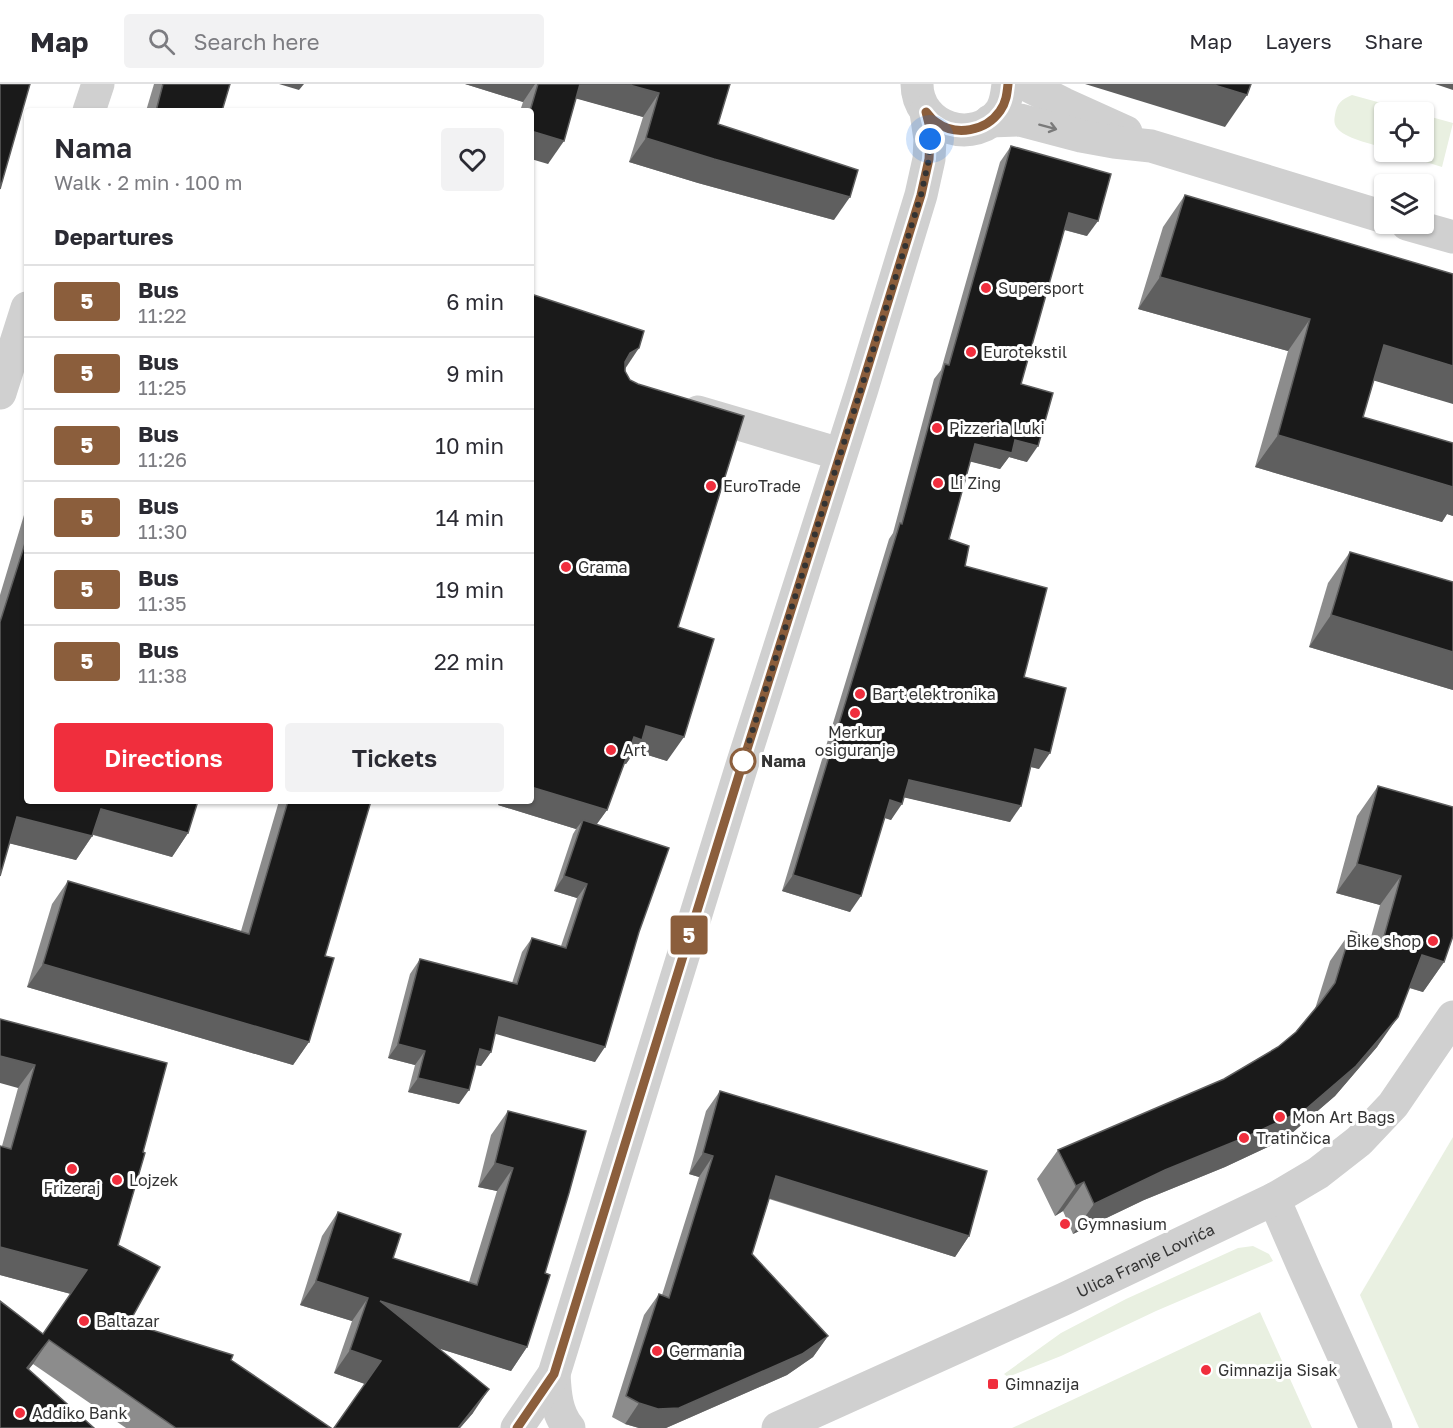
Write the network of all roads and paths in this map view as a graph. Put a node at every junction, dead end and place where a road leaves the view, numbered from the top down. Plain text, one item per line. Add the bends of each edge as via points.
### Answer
1 (98, 84) edge
2 (894, 84) edge
3 (1008, 84) edge
4 (1025, 84) edge
5 (921, 100) edge
6 (90, 108) edge
7 (983, 125) junction
8 (1151, 146) junction
9 (921, 195) junction
10 (1374, 214) edge
11 (1434, 232) edge
12 (1453, 237) edge
13 (24, 317) edge
14 (0, 393) edge
15 (672, 404) edge
16 (840, 454) junction
17 (1453, 1017) edge
18 (1274, 1199) junction
19 (554, 1374) junction
20 (517, 1428) edge
21 (534, 1428) edge
22 (551, 1428) edge
23 (568, 1428) edge
24 (778, 1428) edge
25 (1376, 1428) edge

1 - 6 street
2 - 5 street
3 - 7 street via 1001,111
4 - 8 street
5 - 7 street via 936,122 949,128 962,130
5 - 9 street via 930,132
7 -> 8 street via 1020,120 1081,136
7 - 9 street via 952,150
8 - 10 street
9 - 16 street
11 - 12 street
13 - 14 street
15 - 16 street
16 - 19 street
17 - 18 street, Ulica Franje Lovrića via 1393,1105 1359,1141 1318,1173
18 - 24 street, Ulica Franje Lovrića via 1044,1309
18 - 25 street
19 - 20 street
19 - 23 street via 558,1406
21 - 22 street

